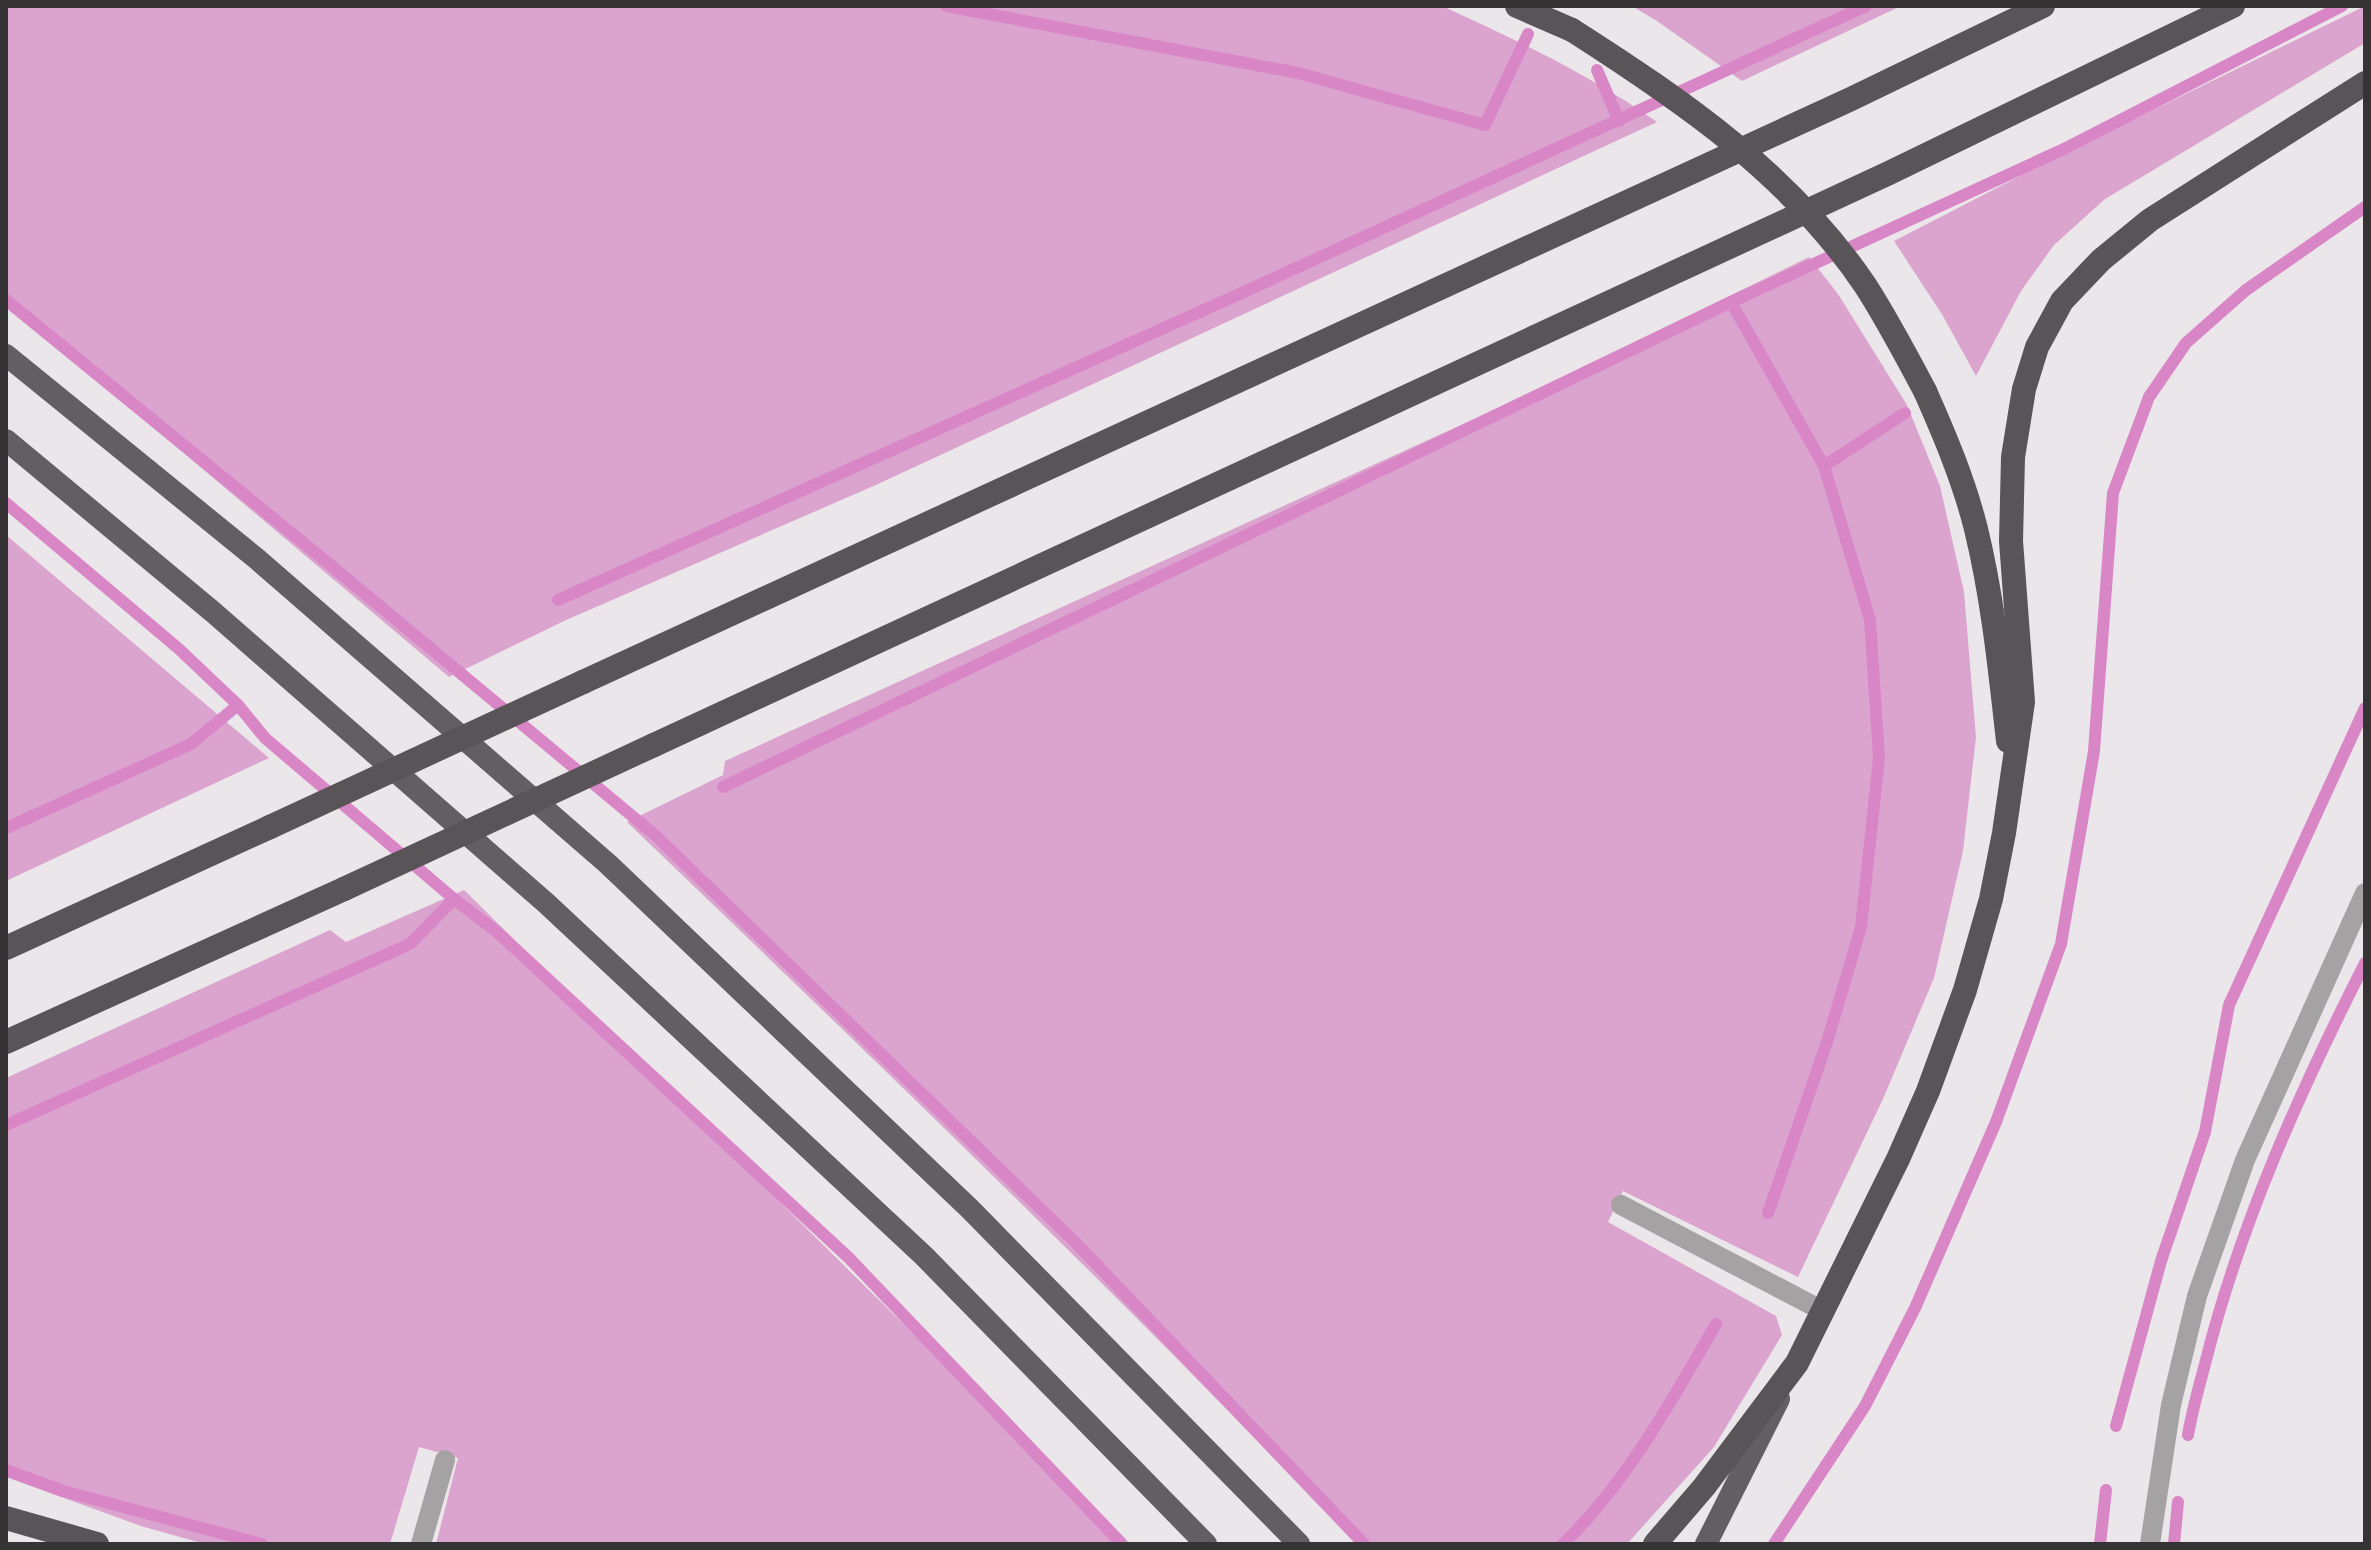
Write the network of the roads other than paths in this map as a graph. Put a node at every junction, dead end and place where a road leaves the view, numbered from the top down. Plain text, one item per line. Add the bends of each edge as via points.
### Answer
1 (1517, 6) edge
2 (2043, 6) edge
3 (2233, 6) edge
4 (2365, 83) edge
5 (6, 355) edge
6 (6, 440) edge
7 (2011, 771) junction
8 (2365, 893) edge
9 (6, 948) edge
10 (6, 1042) edge
11 (1621, 1205) dead end
12 (1823, 1311) junction
13 (1797, 1363) junction
14 (445, 1460) dead end
15 (13, 1521) edge
16 (97, 1544) edge
17 (421, 1544) edge
18 (1206, 1544) edge
19 (1299, 1544) edge
20 (1655, 1544) edge
21 (1706, 1544) edge
22 (2150, 1544) edge

1 - 7 highway, bridge via 1572,30 1727,136 1819,227 1864,284 1925,391 1976,528 1996,626
2 - 9 highway, bridge via 1737,152
3 - 10 highway, bridge via 1875,179
4 - 7 highway via 2150,220 2062,301 2037,347 2013,457 2011,541 2023,702
5 - 19 highway via 257,559 608,864 970,1209
6 - 18 highway via 213,612 546,903 924,1256
7 - 12 highway via 1991,899 1965,990 1922,1105
8 - 22 street via 2245,1160 2197,1296 2171,1405
11 - 12 street
12 - 13 highway
13 - 20 highway
13 - 21 highway
14 - 17 street
15 - 16 highway

